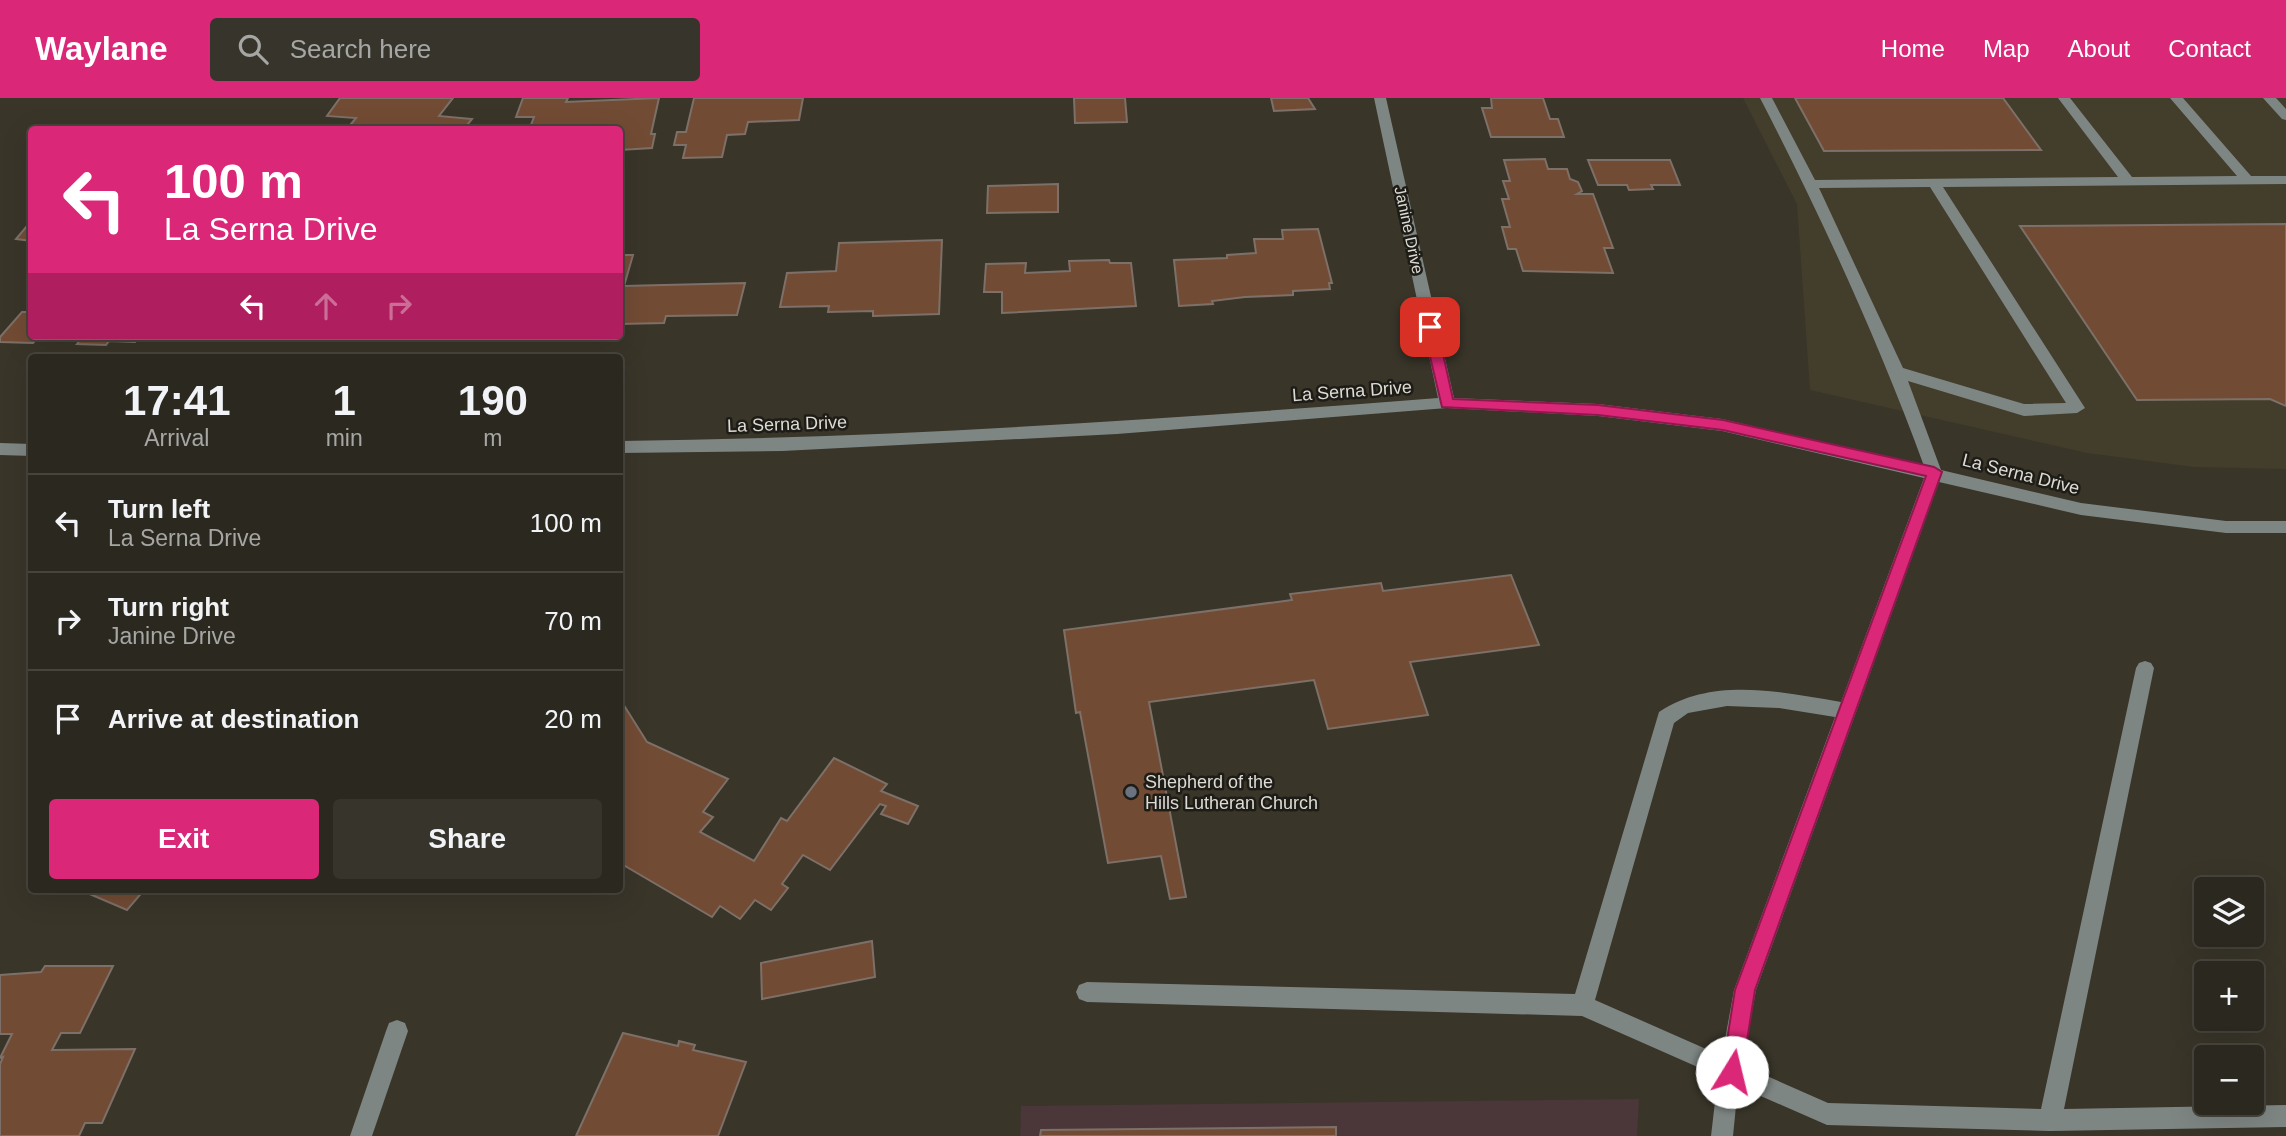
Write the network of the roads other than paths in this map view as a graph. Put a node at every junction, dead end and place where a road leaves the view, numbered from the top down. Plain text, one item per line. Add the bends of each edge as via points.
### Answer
1 (1380, 98) edge
2 (1766, 98) edge
3 (2064, 98) edge
4 (2176, 98) edge
5 (2269, 98) edge
6 (2286, 116) edge
7 (2247, 180) junction
8 (2286, 180) edge
9 (2128, 181) junction
10 (1933, 182) junction
11 (1811, 184) junction
12 (1897, 372) junction
13 (1447, 403) junction
14 (623, 447) edge
15 (0, 449) edge
16 (28, 450) edge
17 (1934, 472) junction
18 (2286, 528) edge
19 (2145, 668) dead end
20 (1847, 710) junction
21 (1087, 992) dead end
22 (1583, 1005) junction
23 (397, 1031) dead end
24 (1732, 1072) junction
25 (2286, 1116) edge
26 (2050, 1120) junction
27 (361, 1136) edge
28 (1722, 1136) edge

1 - 13 street, Janine Drive
2 - 11 street
3 - 9 street
4 - 7 street
5 - 6 street
7 - 8 street
7 - 9 street
9 - 10 street
10 - 11 street
10 - 12 street via 2077,408 2024,410
11 - 12 street
12 - 17 street
13 - 14 street, La Serna Drive via 1117,428 810,444
13 - 17 street, La Serna Drive via 1598,410 1723,425
15 - 16 street
17 - 18 street, La Serna Drive via 2081,509 2226,527
17 - 20 street
19 - 26 street
20 - 22 street via 1750,697 1683,707 1666,718
20 - 24 street via 1745,990
21 - 22 street
22 - 24 street
23 - 27 street
24 - 26 street via 1827,1114
24 - 28 street
25 - 26 street

